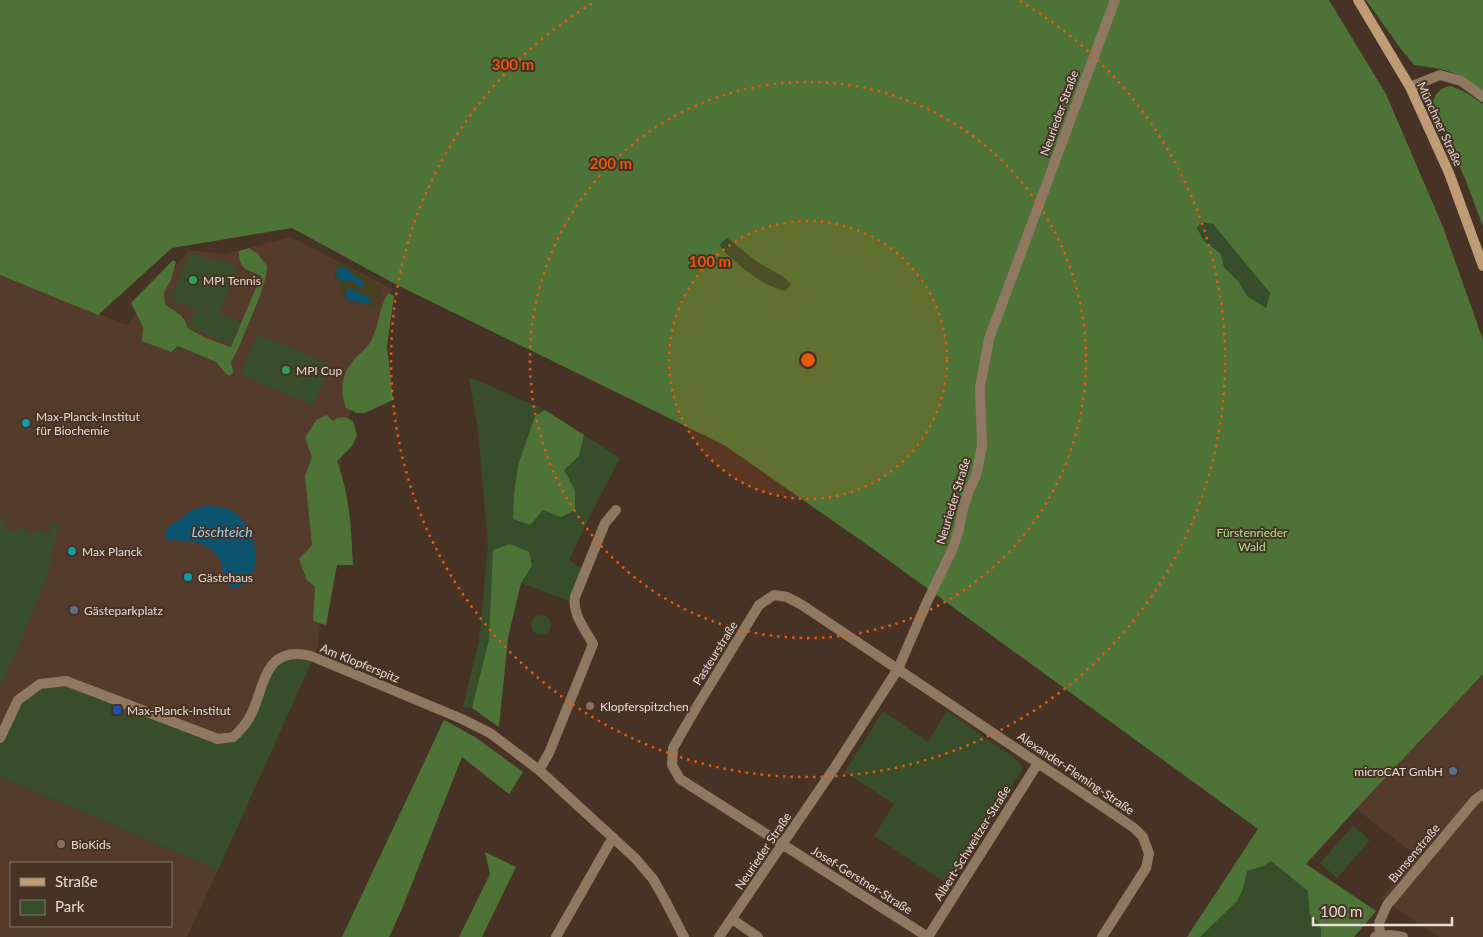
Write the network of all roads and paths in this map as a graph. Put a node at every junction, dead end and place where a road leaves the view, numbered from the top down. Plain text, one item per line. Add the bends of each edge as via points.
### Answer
1 (1115, 0) edge
2 (1358, 0) edge
3 (1410, 87) junction
4 (1483, 98) edge
5 (1483, 266) edge
6 (616, 510) dead end
7 (898, 669) junction
8 (0, 738) edge
9 (1038, 763) junction
10 (539, 770) junction
11 (1483, 794) edge
12 (614, 838) junction
13 (782, 844) junction
14 (732, 919) junction
15 (1377, 936) edge
16 (556, 937) edge
17 (684, 937) edge
18 (719, 937) edge
19 (758, 937) edge
20 (928, 937) edge
21 (1102, 937) edge
22 (1402, 937) edge

1 - 7 street, Neurieder Straße via 989,339 980,387 982,446 976,476 953,548
2 - 3 main road, Münchner Straße
3 - 4 street via 1440,76 1461,81
3 - 5 main road, Münchner Straße via 1449,173
6 - 10 street via 605,523 575,597 576,611 593,644
7 - 9 street, Alexander-Fleming-Straße
7 - 13 street, Neurieder Straße
7 - 13 street, Pasteurstraße via 787,597 774,595 759,605 673,748 672,765 680,779
8 - 10 street, Am Klopferspitz via 18,700 40,684 66,681 218,739 234,736 248,722 271,666 278,658 301,654 462,719 490,733
9 - 20 street, Albert-Schweitzer-Straße
9 - 21 street, Alexander-Fleming-Straße via 1134,828 1147,845 1146,868
10 - 12 street, Am Klopferspitz
11 - 15 street, Bunsenstraße via 1387,905
12 - 16 street
12 - 17 street, Am Klopferspitz via 653,879
13 - 14 street, Neurieder Straße
13 - 20 street, Josef-Gerstner-Straße
14 - 18 street, Neurieder Straße
14 - 19 street
15 - 22 street

